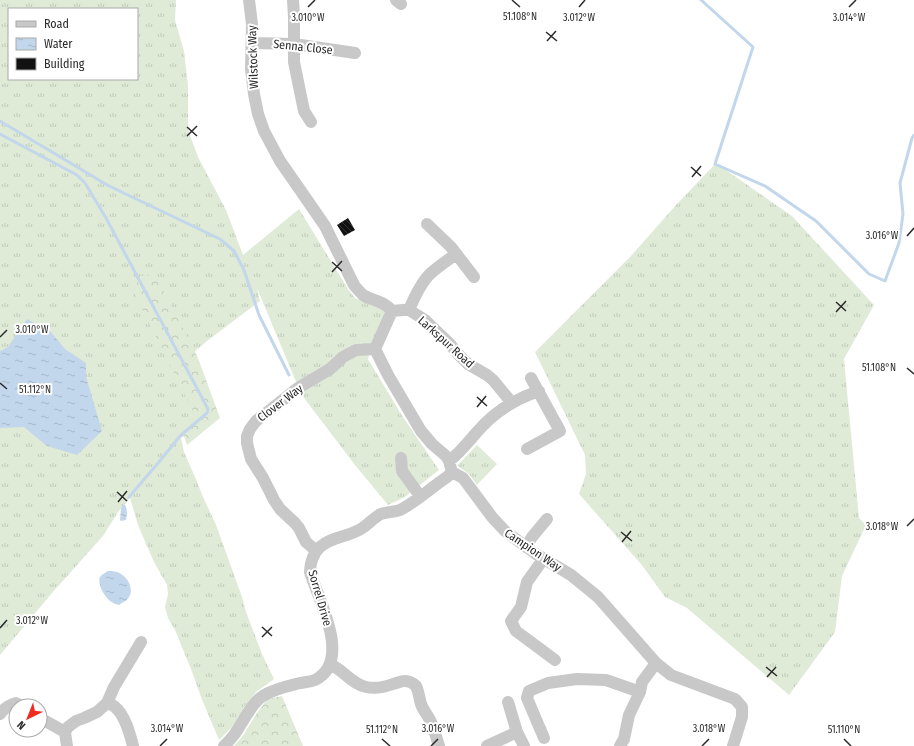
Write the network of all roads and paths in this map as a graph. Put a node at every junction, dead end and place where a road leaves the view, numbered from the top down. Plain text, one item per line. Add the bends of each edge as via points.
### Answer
1 (249, 0) edge
2 (293, 0) edge
3 (252, 43) junction
4 (294, 44) junction
5 (355, 53) dead end
6 (311, 122) dead end
7 (427, 224) dead end
8 (456, 254) junction
9 (474, 277) dead end
10 (408, 310) junction
11 (392, 312) junction
12 (375, 349) junction
13 (531, 378) dead end
14 (539, 391) junction
15 (512, 403) junction
16 (527, 449) dead end
17 (401, 458) dead end
18 (450, 467) junction
19 (420, 496) junction
20 (547, 519) dead end
21 (526, 547) junction
22 (316, 550) junction
23 (544, 558) junction
24 (141, 642) dead end
25 (555, 660) dead end
26 (656, 663) junction
27 (330, 664) junction
28 (640, 692) junction
29 (508, 702) dead end
30 (107, 703) junction
31 (8, 706) edge
32 (0, 714) edge
33 (48, 722) edge
34 (65, 732) junction
35 (517, 732) junction
36 (544, 738) dead end
37 (67, 746) edge
38 (133, 746) edge
39 (224, 746) edge
40 (438, 746) edge
41 (487, 746) edge
42 (524, 746) edge
43 (620, 746) edge
44 (733, 746) edge

1 - 3 street, Wilstock Way
2 - 4 street
3 - 4 street, Senna Close
3 - 11 street, Wilstock Way via 251,69 254,94 264,131 280,161 325,226 354,285 359,292 389,307
4 - 5 street, Senna Close
4 - 6 street via 294,62 304,111
7 - 8 street
8 - 9 street
8 - 10 street via 431,272
10 - 11 street, Larkspur Road
10 - 15 street, Larkspur Road via 425,320 468,364 493,380
11 - 12 street
12 - 18 street, Campion Way via 421,431
12 - 22 street, Clover Way via 356,350 343,357 256,421 247,436 251,459 274,500 299,528 306,542
13 - 14 street
14 - 15 street
14 - 16 street via 560,431
15 - 18 street via 484,424 456,456
17 - 19 street via 402,471
18 - 19 street via 447,477
18 - 21 street, Campion Way via 463,478 498,524
19 - 22 street via 400,510 379,515 361,529 328,541
20 - 21 street
21 - 23 street, Campion Way
22 - 27 street, Sorrel Drive via 310,572 329,626 332,648
23 - 25 street via 527,582 521,607 511,621 516,631
23 - 26 street, Campion Way via 571,575 598,597
24 - 30 street
26 - 28 street via 642,682
26 - 44 street, Campion Way via 671,675 735,699 742,707 742,717
27 - 39 street via 321,676 314,680 263,695
27 - 40 street via 364,687 411,682 418,692
28 - 36 street via 606,680 577,679 548,683 529,691 527,698
28 - 43 street via 629,715
29 - 35 street
30 - 34 street via 97,712 72,724
30 - 38 street via 120,712
31 - 32 street
33 - 34 street
34 - 37 street
35 - 41 street
35 - 42 street

